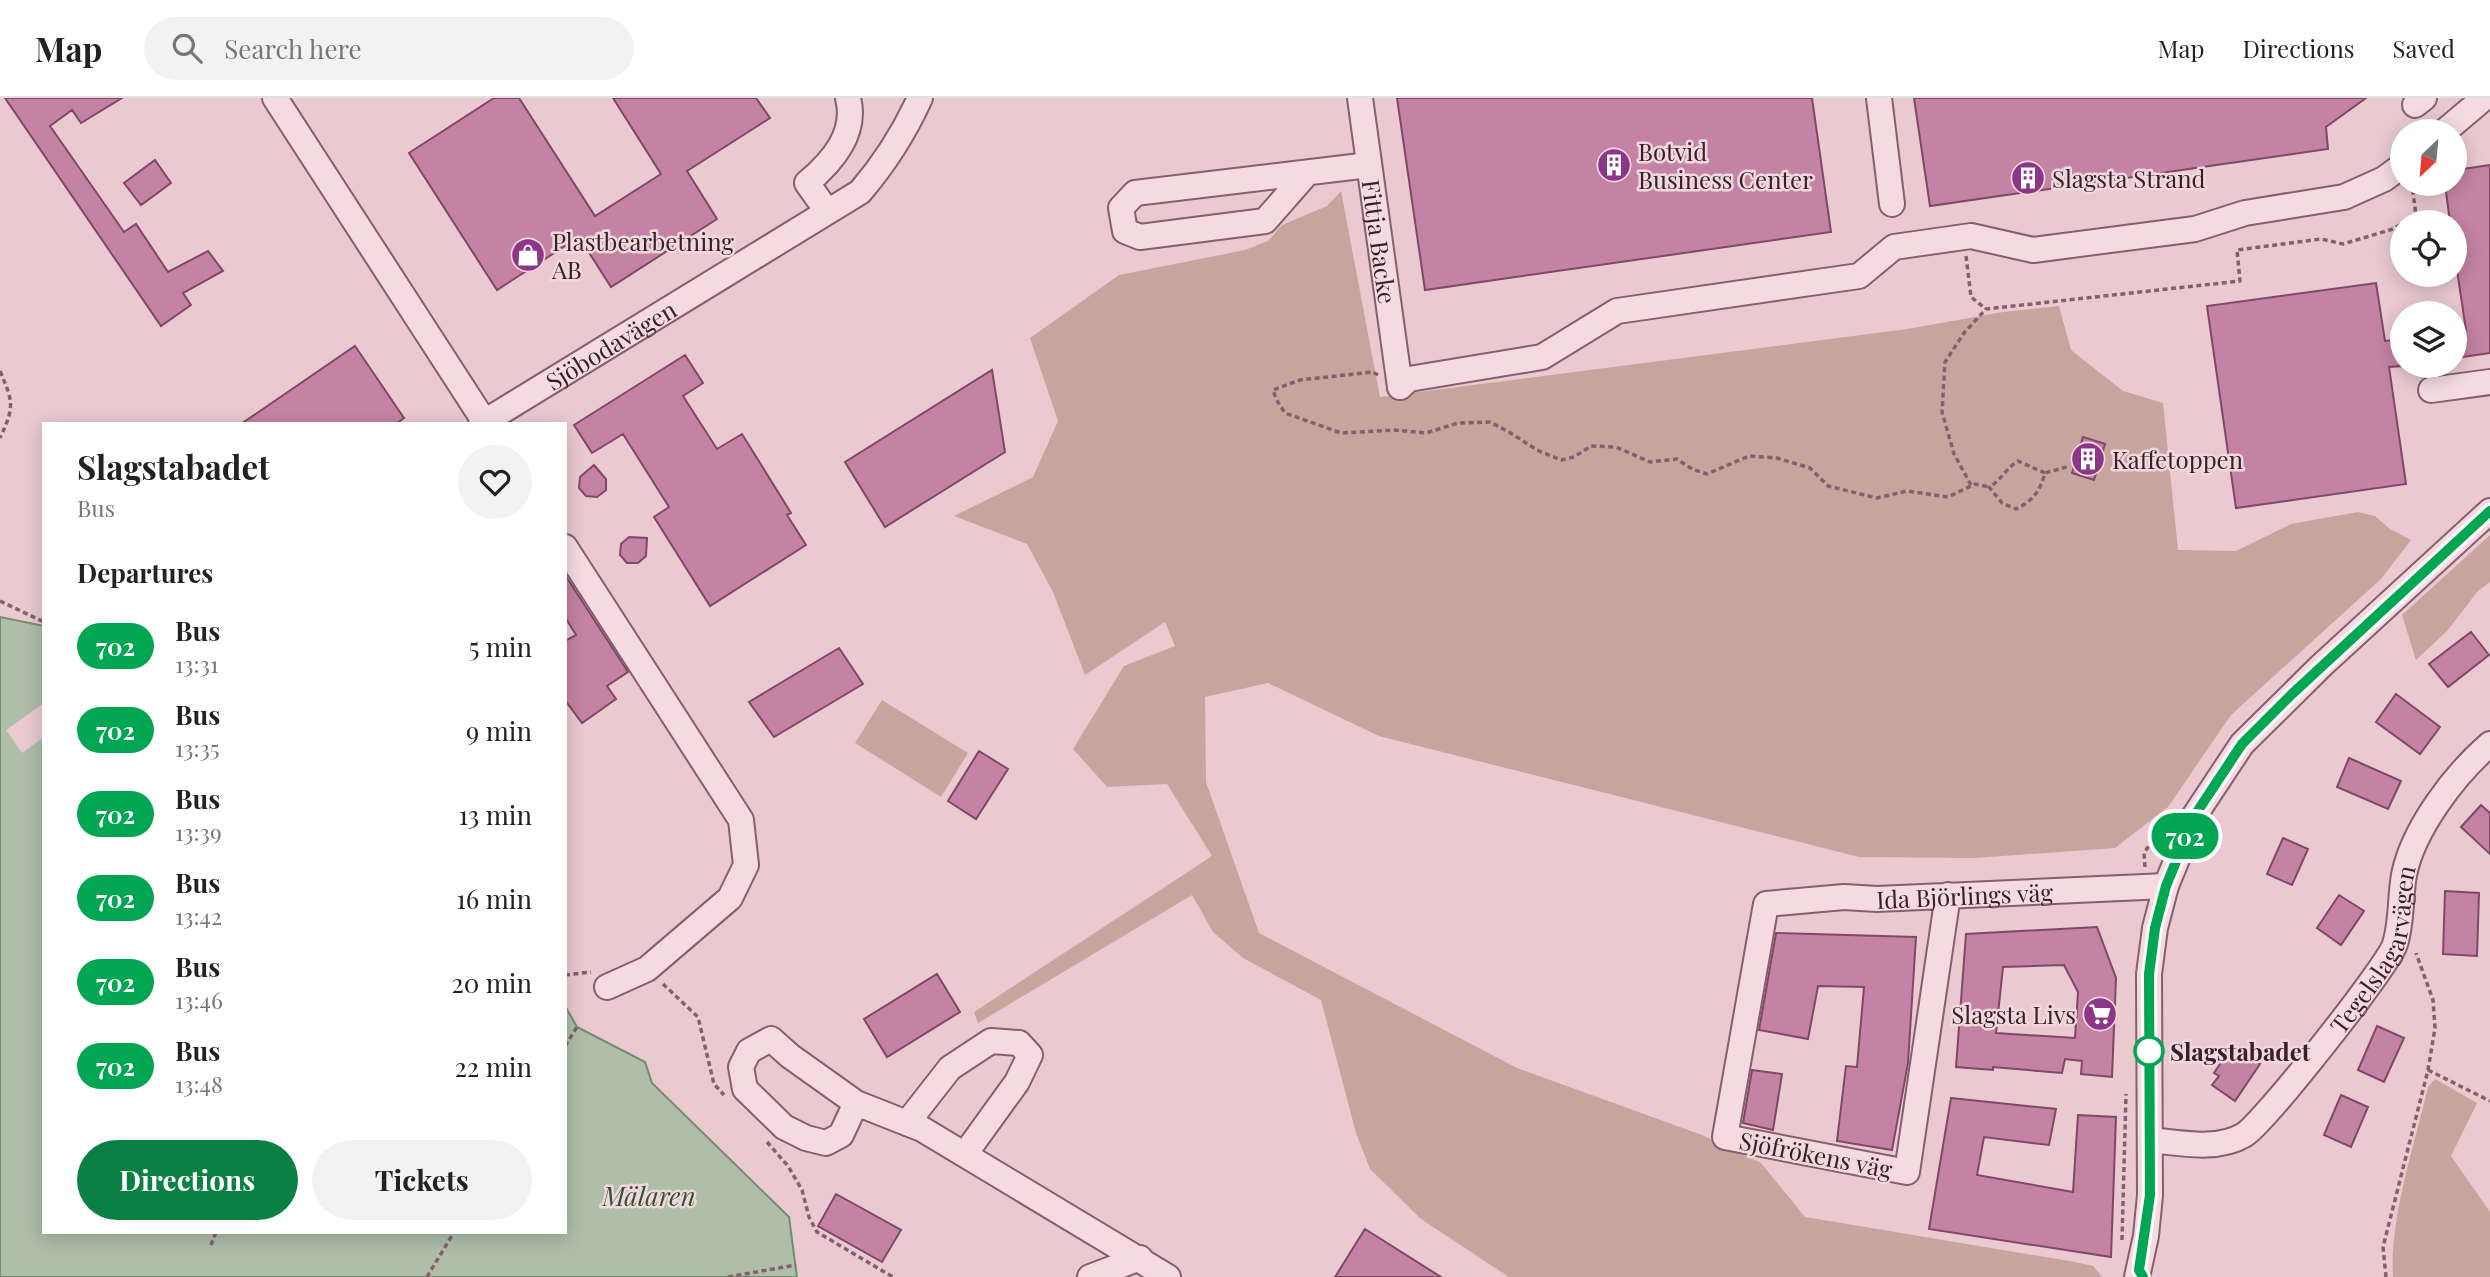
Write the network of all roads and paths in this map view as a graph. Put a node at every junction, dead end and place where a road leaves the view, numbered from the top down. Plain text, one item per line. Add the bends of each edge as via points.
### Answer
1 (275, 98) edge
2 (848, 98) edge
3 (920, 98) edge
4 (1360, 98) edge
5 (1879, 98) edge
6 (2484, 98) edge
7 (2459, 119) edge
8 (1369, 165) junction
9 (1307, 173) junction
10 (2390, 175) edge
11 (1892, 204) dead end
12 (827, 211) junction
13 (2390, 230) edge
14 (1964, 237) junction
15 (1986, 309) junction
16 (0, 371) edge
17 (2490, 382) edge
18 (1400, 387) junction
19 (2431, 390) dead end
20 (483, 422) edge
21 (486, 422) edge
22 (0, 438) edge
23 (2070, 466) dead end
24 (2045, 473) junction
25 (1971, 485) junction
26 (1989, 487) junction
27 (2490, 510) edge
28 (567, 550) edge
29 (0, 601) edge
30 (42, 621) edge
31 (2490, 744) edge
32 (2173, 810) dead end
33 (2156, 886) junction
34 (1948, 895) junction
35 (1766, 904) joint
36 (2414, 946) dead end
37 (607, 987) dead end
38 (577, 1027) dead end
39 (567, 1043) edge
40 (2428, 1070) junction
41 (2127, 1087) dead end
42 (2490, 1101) edge
43 (856, 1103) junction
44 (906, 1123) junction
45 (2150, 1140) junction
46 (965, 1154) junction
47 (215, 1234) edge
48 (453, 1234) edge
49 (211, 1245) dead end
50 (2122, 1250) dead end
51 (1140, 1258) junction
52 (796, 1265) dead end
53 (2140, 1275) edge
54 (427, 1277) edge
55 (728, 1277) edge
56 (1090, 1277) edge
57 (1168, 1277) edge
58 (2386, 1277) edge

1 - 20 street
2 - 12 street via 851,118 847,134 807,183
3 - 12 street, Sjöbodavägen via 885,163 860,192
4 - 8 street, Fittja Backe
5 - 11 street
6 - 7 street
8 - 9 street
8 - 18 street, Fittja Backe
9 - 9 street via 1135,193 1121,208 1125,231 1140,237 1265,221
10 - 14 street via 2344,197 2245,214 2195,229 2033,250
12 - 21 street, Sjöbodavägen
13 - 15 path via 2343,244 2321,239 2237,250 2240,281
14 - 15 path via 1971,297
14 - 18 street via 1894,247 1859,276 1617,311 1542,357 1409,379
15 - 25 path via 1945,362 1942,412 1954,454
16 - 22 path via 12,414
17 - 19 street
18 - 25 path via 1373,372 1300,380 1273,390 1285,413 1341,433 1426,433 1458,423 1490,422 1562,460 1591,446 1616,447 1650,461 1677,459 1707,474 1749,456 1777,458 1810,468 1828,486 1877,498 1907,491 1948,497
23 - 24 path
24 - 26 path via 2018,461
24 - 26 path via 2030,502 2016,509 2002,503
25 - 26 path
27 - 33 street via 2242,744
28 - 37 street via 741,820 746,865 730,898 647,969
29 - 30 path
31 - 45 street, Tegelslagarvägen via 2438,800 2420,834 2405,873 2395,944 2378,974 2273,1105 2246,1134 2226,1143
32 - 33 path via 2144,853
33 - 34 street, Ida Björlings väg
33 - 45 street via 2149,974
34 - 35 street, Ida Björlings väg
34 - 35 street, Sjöfrökens väg via 1907,1172 1725,1136
36 - 40 path via 2433,1000 2435,1028
38 - 39 path
40 - 42 path
40 - 58 path via 2383,1247
41 - 50 path
43 - 43 street via 771,1039 749,1051 741,1067 745,1089 784,1127 806,1138 825,1143 841,1135
43 - 44 street
44 - 46 street
44 - 46 street via 950,1068 991,1041 1019,1043 1030,1055 1017,1082
45 - 53 street via 2150,1195
46 - 51 street
47 - 49 path
48 - 54 path
51 - 56 street
51 - 57 street
52 - 55 path

